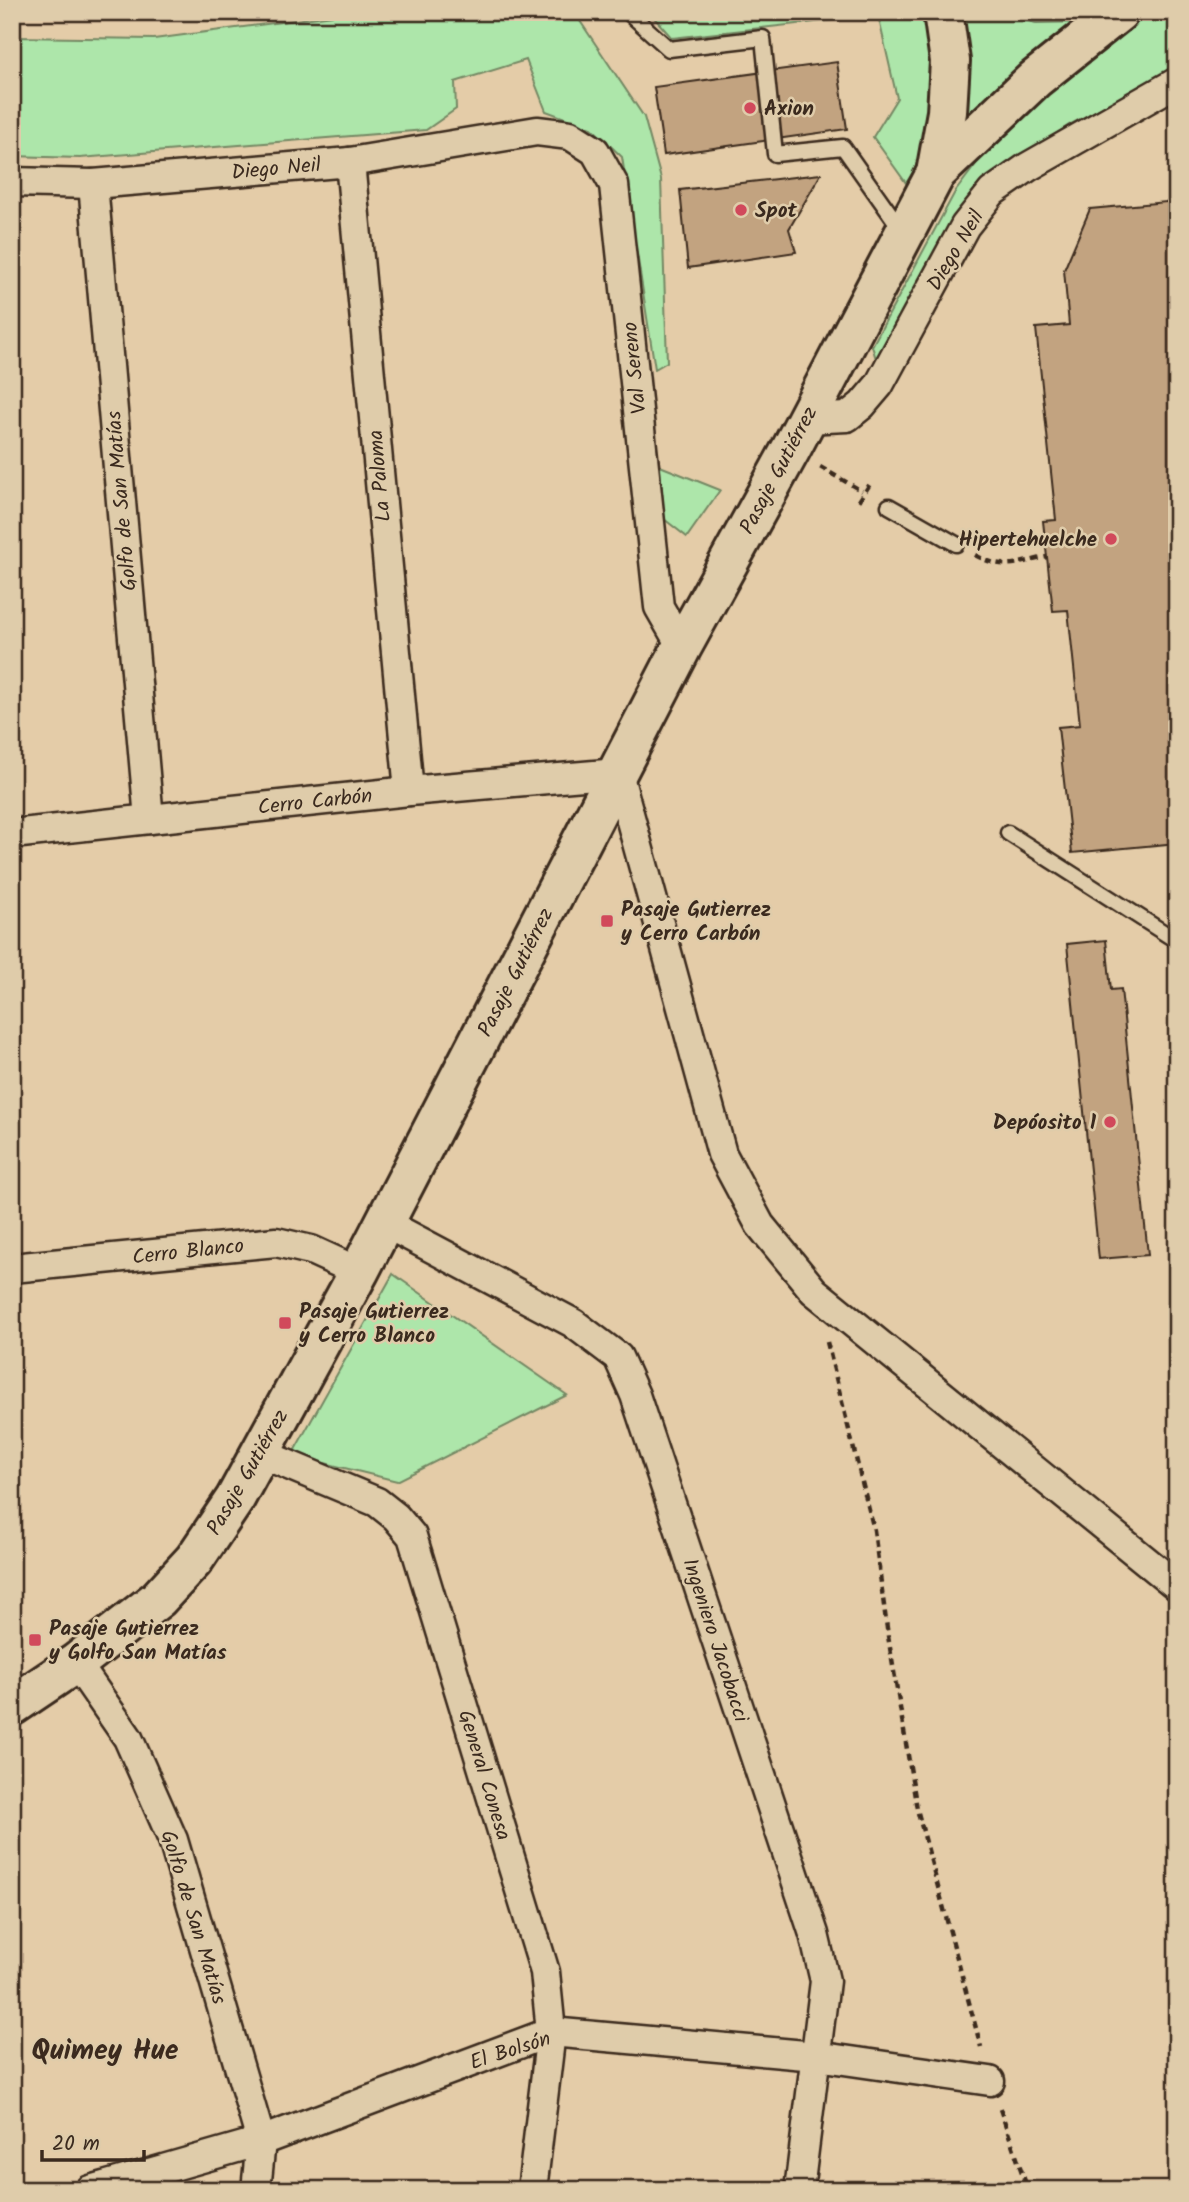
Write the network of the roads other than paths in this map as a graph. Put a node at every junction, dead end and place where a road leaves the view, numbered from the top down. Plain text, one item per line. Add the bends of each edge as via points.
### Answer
1 (628, 12) edge
2 (943, 12) edge
3 (1119, 12) edge
4 (1177, 82) edge
5 (537, 131) joint
6 (350, 162) junction
7 (936, 173) junction
8 (12, 182) edge
9 (93, 184) junction
10 (904, 234) junction
11 (798, 434) junction
12 (889, 506) dead end
13 (956, 544) road end
14 (682, 647) junction
15 (618, 773) junction
16 (409, 791) junction
17 (149, 819) junction
18 (1008, 833) dead end
19 (12, 834) edge
20 (1177, 941) edge
21 (385, 1223) junction
22 (12, 1268) edge
23 (359, 1272) junction
24 (260, 1453) junction
25 (1177, 1586) edge
26 (76, 1663) junction
27 (12, 1706) edge
28 (551, 2032) junction
29 (816, 2056) junction
30 (990, 2081) road end
31 (261, 2141) junction
32 (90, 2190) edge
33 (256, 2190) edge
34 (532, 2190) edge
35 (799, 2190) edge

1 - 10 lane via 668,49 763,38 775,154 843,147
2 - 7 main road, Pasaje Gutiérrez via 950,61
3 - 7 main road, Pasaje Gutiérrez via 1035,79
4 - 11 street, Diego Neil via 992,192 965,226 879,385 847,417
5 - 6 street, Diego Neil
5 - 14 street, Val Sereno via 570,135 594,150 614,185 659,607
6 - 9 street, Diego Neil
6 - 16 street, La Paloma
7 - 10 main road, Pasaje Gutiérrez
8 - 9 street, Diego Neil
9 - 17 street, Golfo de San Matías
10 - 11 main road, Pasaje Gutiérrez
11 - 14 main road, Pasaje Gutiérrez
12 - 13 lane
14 - 15 main road, Pasaje Gutiérrez
15 - 16 street, Cerro Carbón
15 - 21 main road, Pasaje Gutiérrez
15 - 25 street via 722,1154 760,1225 814,1291
16 - 17 street, Cerro Carbón
17 - 19 street, Cerro Carbón
18 - 20 lane
21 - 23 main road, Pasaje Gutiérrez
21 - 29 street, Ingeniero Jacobacci via 573,1323 618,1357 635,1395 814,1934 825,1981
22 - 23 street, Cerro Blanco via 276,1242 310,1250
23 - 24 main road, Pasaje Gutiérrez
24 - 26 main road, Pasaje Gutiérrez via 194,1560 158,1599
24 - 28 street, General Conesa via 376,1502 412,1536 545,1972
26 - 27 main road, Pasaje Gutiérrez
26 - 31 street, Golfo de San Matías via 128,1738 173,1840
28 - 29 street, El Bolsón
28 - 31 street, El Bolsón
28 - 34 street, General Conesa
29 - 30 street, El Bolsón
29 - 35 street, Ingeniero Jacobacci
31 - 32 street, El Bolsón
31 - 33 street, Golfo de San Matías

